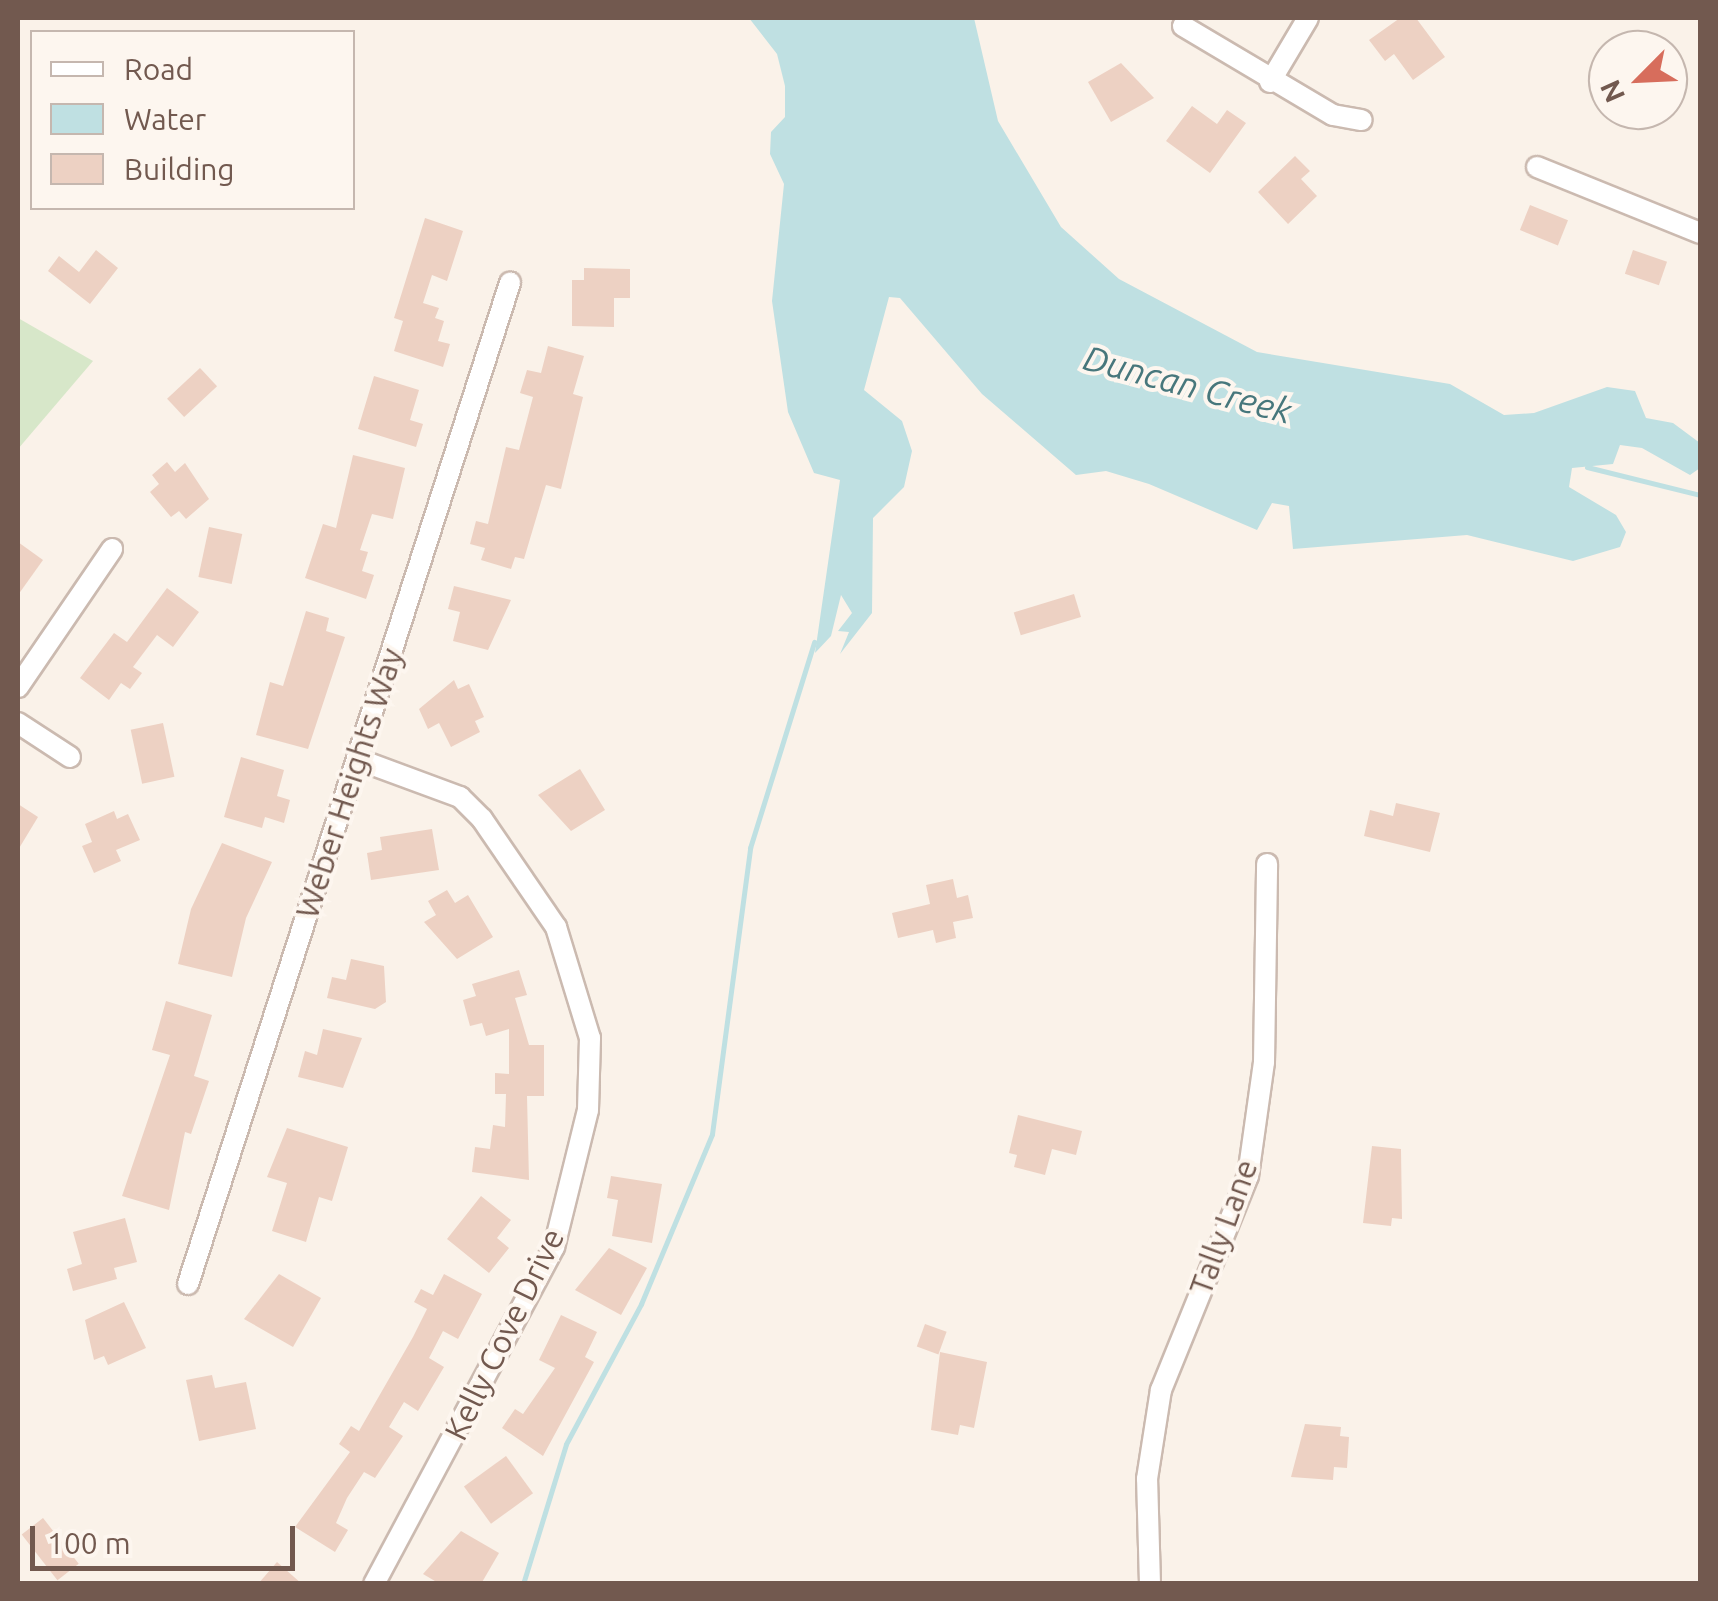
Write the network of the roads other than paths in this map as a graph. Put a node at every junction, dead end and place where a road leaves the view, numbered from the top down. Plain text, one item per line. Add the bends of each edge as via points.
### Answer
1 (1308, 18) edge
2 (1183, 26) dead end
3 (1270, 82) junction
4 (1362, 120) dead end
5 (1537, 167) dead end
6 (1700, 234) edge
7 (510, 283) dead end
8 (112, 549) dead end
9 (18, 687) edge
10 (18, 723) edge
11 (70, 758) dead end
12 (357, 759) junction
13 (1267, 864) dead end
14 (188, 1284) dead end
15 (374, 1584) edge
16 (1150, 1584) edge

1 - 3 street
2 - 3 street
3 - 4 street via 1333,115
5 - 6 street
7 - 12 street, Weber Heights Way
8 - 9 street
10 - 11 street
12 - 14 street, Weber Heights Way
12 - 15 street, Kelly Cove Drive via 460,796 482,819 556,926 590,1038 588,1110 554,1248
13 - 16 street, Tally Lane via 1264,1062 1248,1176 1161,1390 1146,1479

